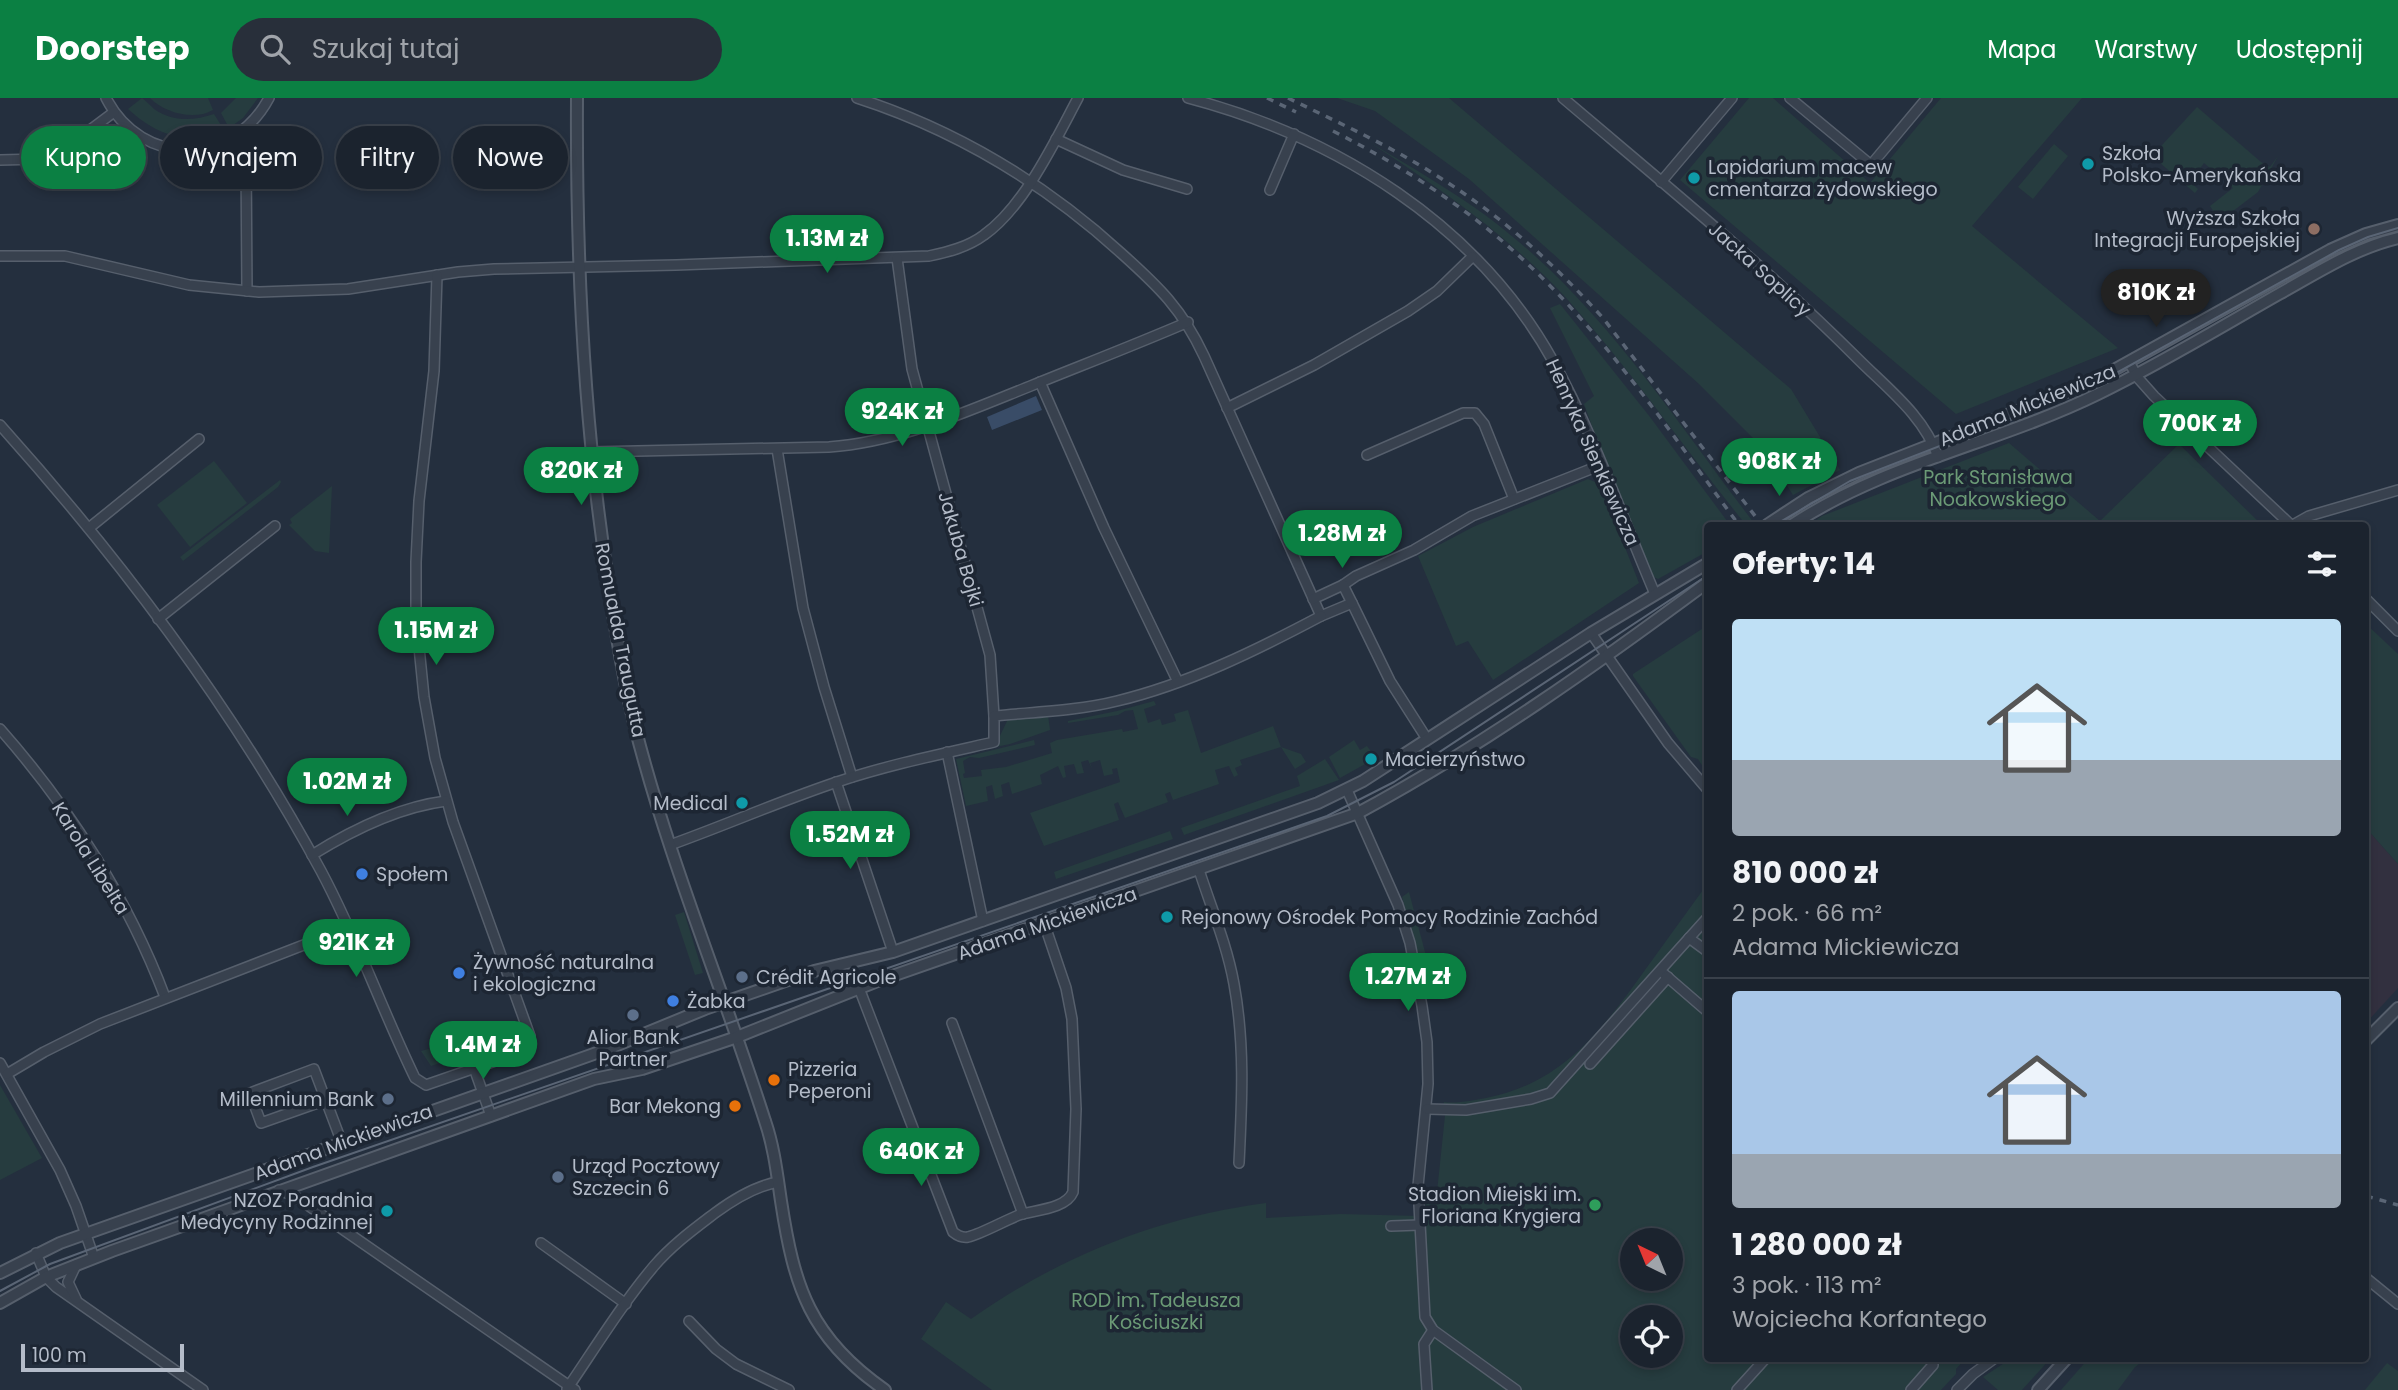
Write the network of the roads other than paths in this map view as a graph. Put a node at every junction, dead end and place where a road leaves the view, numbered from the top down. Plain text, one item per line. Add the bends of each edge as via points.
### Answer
1 (106, 98) edge
2 (269, 98) edge
3 (577, 98) edge
4 (857, 98) edge
5 (1078, 98) edge
6 (1188, 98) edge
7 (1563, 98) edge
8 (1732, 98) edge
9 (1790, 98) edge
10 (1927, 98) edge
11 (114, 112) junction
12 (249, 126) edge
13 (1294, 134) junction
14 (1056, 139) junction
15 (160, 144) edge
16 (0, 160) edge
17 (1032, 181) junction
18 (1661, 182) junction
19 (246, 189) edge
20 (1187, 189) dead end
21 (1270, 190) dead end
22 (2398, 225) edge
23 (2398, 237) edge
24 (0, 256) edge
25 (1472, 257) junction
26 (897, 258) junction
27 (579, 267) junction
28 (437, 275) junction
29 (247, 291) junction
30 (1188, 322) junction
31 (2129, 362) junction
32 (2136, 374) junction
33 (1040, 382) junction
34 (1227, 408) junction
35 (0, 425) edge
36 (926, 426) junction
37 (199, 439) dead end
38 (1933, 444) junction
39 (777, 449) junction
40 (591, 452) junction
41 (1367, 455) dead end
42 (1938, 457) junction
43 (1601, 465) junction
44 (2398, 490) edge
45 (1514, 499) junction
46 (1771, 522) edge
47 (1796, 522) edge
48 (2289, 522) edge
49 (2298, 522) edge
50 (275, 526) dead end
51 (89, 528) junction
52 (1704, 566) edge
53 (1343, 585) junction
54 (1704, 585) edge
55 (1655, 594) junction
56 (1313, 599) junction
57 (2369, 602) edge
58 (1352, 603) junction
59 (1321, 616) junction
60 (158, 619) junction
61 (2398, 631) edge
62 (1591, 633) junction
63 (1607, 656) junction
64 (1178, 682) junction
65 (994, 716) junction
66 (0, 729) edge
67 (1427, 739) junction
68 (947, 752) junction
69 (852, 777) junction
70 (836, 782) junction
71 (1704, 786) edge
72 (1347, 790) junction
73 (446, 801) junction
74 (1358, 813) junction
75 (670, 845) junction
76 (312, 855) junction
77 (1199, 870) junction
78 (983, 921) junction
79 (1704, 921) edge
80 (1044, 923) junction
81 (349, 928) junction
82 (1689, 938) junction
83 (1704, 949) edge
84 (893, 952) junction
85 (1659, 970) junction
86 (1668, 977) junction
87 (859, 988) junction
88 (165, 997) junction
89 (725, 1002) junction
90 (2398, 1008) edge
91 (1704, 1009) edge
92 (952, 1023) dead end
93 (737, 1037) junction
94 (2369, 1037) edge
95 (0, 1063) edge
96 (1590, 1065) dead end
97 (474, 1068) junction
98 (7, 1074) junction
99 (482, 1092) junction
100 (326, 1100) junction
101 (1427, 1109) junction
102 (491, 1115) junction
103 (342, 1143) junction
104 (1239, 1163) dead end
105 (778, 1182) junction
106 (279, 1190) junction
107 (1023, 1214) junction
108 (1420, 1220) junction
109 (1391, 1226) dead end
110 (85, 1234) junction
111 (541, 1243) dead end
112 (36, 1253) junction
113 (94, 1258) junction
114 (76, 1264) junction
115 (0, 1273) edge
116 (46, 1277) junction
117 (2369, 1280) edge
118 (0, 1303) edge
119 (80, 1303) junction
120 (626, 1304) junction
121 (2398, 1304) edge
122 (689, 1321) dead end
123 (1433, 1330) junction
124 (1762, 1362) edge
125 (1932, 1362) edge
126 (1990, 1362) edge
127 (2063, 1362) edge
128 (872, 1387) edge
129 (570, 1389) edge
130 (203, 1390) edge
131 (789, 1390) edge
132 (885, 1390) edge
133 (1427, 1390) edge
134 (1516, 1390) edge
135 (1737, 1390) edge
136 (1911, 1390) edge
137 (1957, 1390) edge
138 (2038, 1390) edge

1 - 11 street
2 - 12 street
3 - 27 street, Romualda Traugutta
4 - 17 street via 918,120
5 - 14 street
6 - 13 street, Henryka Sienkiewicza
7 - 18 street, Jacka Soplicy
8 - 18 street
9 - 10 street via 1871,165
11 - 15 street via 139,136
11 - 16 street via 58,154
13 - 21 street
13 - 25 street, Henryka Sienkiewicza via 1405,196
14 - 17 street
14 - 20 street via 1123,170
17 - 26 street via 998,224 976,240 929,257
17 - 30 street via 1112,244
18 - 38 street, Jacka Soplicy via 1822,324 1916,417
19 - 29 street
22 - 31 street, Adama Mickiewicza via 2344,243
23 - 32 street, Adama Mickiewicza via 2349,255
24 - 29 street via 79,258 173,282
25 - 34 street via 1408,311
25 - 43 street, Henryka Sienkiewicza via 1505,291 1541,341
26 - 27 street
26 - 36 street, Jakuba Bojki via 909,355
27 - 28 street
27 - 40 street, Romualda Traugutta
28 - 29 street via 348,289
28 - 73 street via 434,379 419,501 416,617 426,715
30 - 33 street
30 - 34 street
31 - 32 street
31 - 38 street, Adama Mickiewicza via 2077,388
32 - 42 street, Adama Mickiewicza via 2068,407
32 - 48 street
33 - 36 street
33 - 64 street
34 - 56 street
35 - 51 street
36 - 39 street via 853,445
36 - 65 street, Jakuba Bojki via 989,649
37 - 51 street
38 - 42 street, Jacka Soplicy
38 - 46 street, Adama Mickiewicza via 1859,473
39 - 40 street
39 - 69 street via 803,608
40 - 75 street, Romualda Traugutta via 623,676
41 - 45 street via 1463,413 1475,413 1485,424
42 - 47 street, Adama Mickiewicza via 1864,485
43 - 45 street
43 - 55 street, Henryka Sienkiewicza
44 - 49 street
45 - 53 street via 1472,516
50 - 60 street
51 - 60 street
52 - 55 street, Adama Mickiewicza
53 - 56 street
53 - 58 street
54 - 63 street, Adama Mickiewicza
55 - 62 street, Adama Mickiewicza
56 - 59 street
57 - 61 street
58 - 59 street
58 - 67 street via 1390,681
59 - 64 street
60 - 76 street via 226,715
62 - 63 street
62 - 67 street, Adama Mickiewicza
63 - 71 street via 1676,754
63 - 74 street, Adama Mickiewicza via 1449,760
64 - 65 street via 1106,704
65 - 68 street via 994,742
66 - 88 street, Karola Libelta via 48,788 94,857
67 - 72 street, Adama Mickiewicza
68 - 69 street
68 - 78 street
69 - 70 street
70 - 75 street
70 - 84 street
72 - 74 street
72 - 78 street, Adama Mickiewicza via 1272,821
73 - 76 street via 370,823
73 - 97 street, Adama Mickiewicza via 529,1030 526,1049
74 - 77 street, Adama Mickiewicza
74 - 101 street via 1398,905 1415,968 1427,1042
75 - 89 street, Romualda Traugutta
76 - 81 street
77 - 80 street, Adama Mickiewicza
77 - 104 street via 1230,967 1241,1031
78 - 84 street, Adama Mickiewicza
79 - 82 street
80 - 87 street, Adama Mickiewicza
80 - 107 street via 1066,988 1073,1028 1074,1185 1066,1201
81 - 88 street
81 - 97 street, Adama Mickiewicza via 420,1083 426,1085
82 - 83 street
82 - 85 street
84 - 89 street, Adama Mickiewicza via 814,971
85 - 86 street
85 - 101 street via 1550,1093 1466,1110
86 - 91 street
86 - 96 street
87 - 93 street, Adama Mickiewicza
87 - 107 street via 954,1232 970,1237
88 - 98 street via 81,1032
89 - 93 street
89 - 99 street, Adama Mickiewicza
90 - 94 street
92 - 107 street
93 - 102 street, Adama Mickiewicza
93 - 105 street via 768,1128
95 - 98 street
97 - 99 street
98 - 110 street via 56,1161
99 - 102 street
99 - 103 street, Adama Mickiewicza
100 - 100 street via 314,1069 250,1093 261,1123
100 - 103 street
101 - 108 street via 1418,1186
102 - 106 street, Adama Mickiewicza
103 - 110 street, Adama Mickiewicza
105 - 120 street via 744,1194 694,1229 655,1265
105 - 128 street via 789,1253 803,1297 834,1344
106 - 113 street, Adama Mickiewicza
106 - 129 street via 296,1197
108 - 109 street
108 - 123 street via 1425,1311
110 - 112 street, Adama Mickiewicza
110 - 113 street
111 - 120 street
112 - 115 street, Adama Mickiewicza
112 - 116 street
113 - 114 street, Adama Mickiewicza
114 - 116 street, Adama Mickiewicza
114 - 119 street via 68,1282
116 - 118 street, Adama Mickiewicza
116 - 119 street
117 - 121 street
119 - 130 street
120 - 129 street
122 - 131 street via 736,1364
123 - 133 street via 1424,1344
123 - 134 street
124 - 135 street
125 - 136 street
126 - 137 street
127 - 138 street
128 - 132 street

